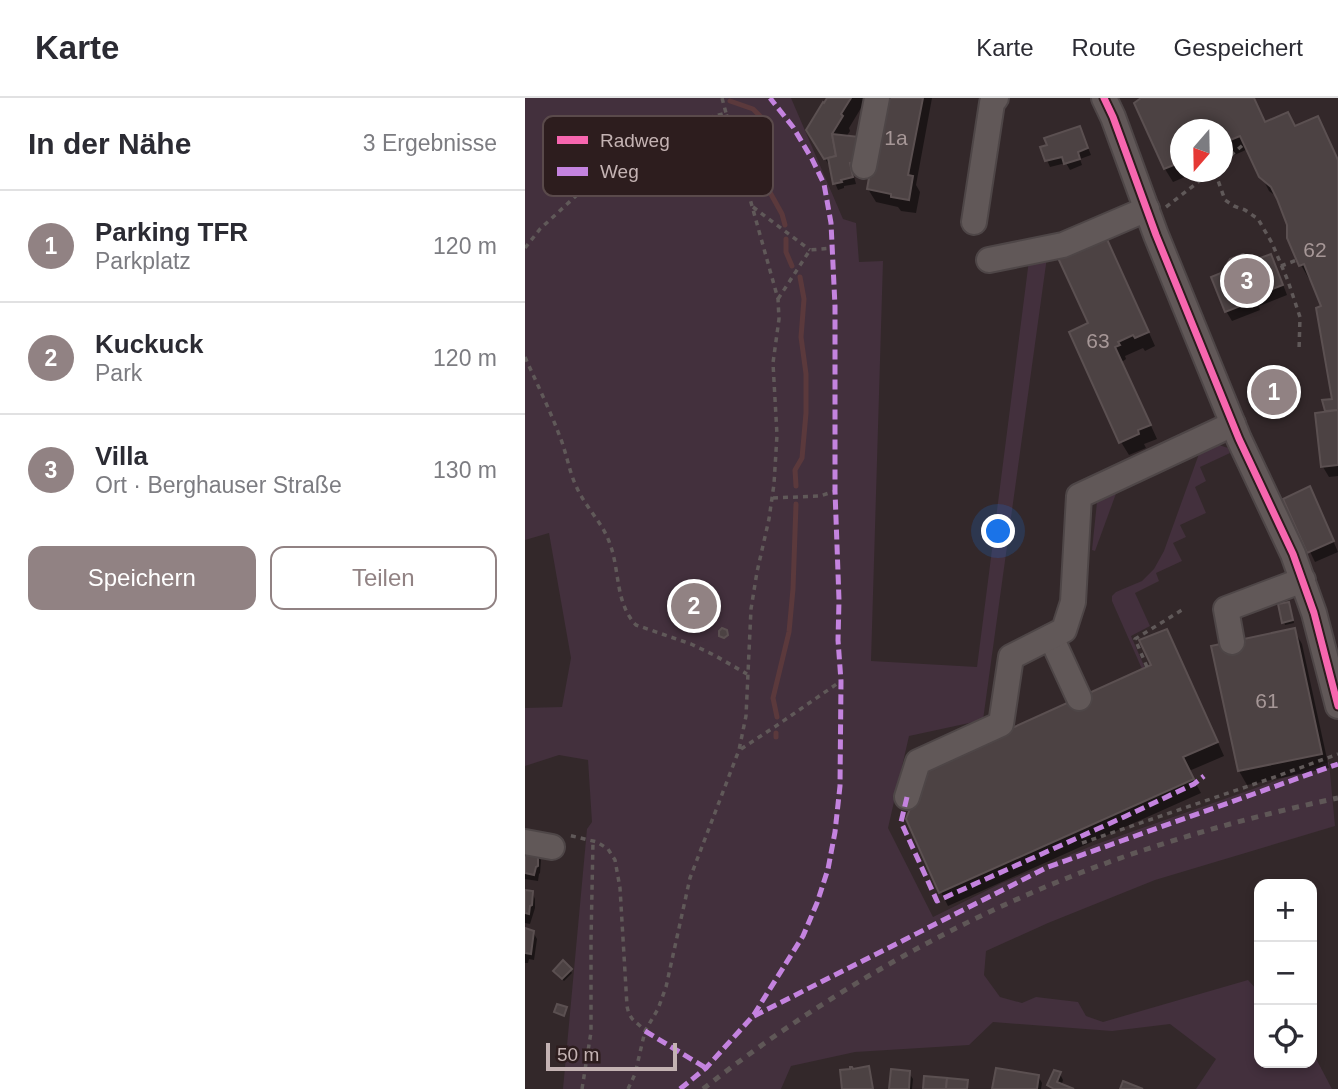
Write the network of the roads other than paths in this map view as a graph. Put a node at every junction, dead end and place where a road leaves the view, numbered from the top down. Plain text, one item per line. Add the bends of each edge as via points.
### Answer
1 (877, 98) edge
2 (996, 98) edge
3 (1104, 98) edge
4 (865, 166) dead end
5 (1149, 214) junction
6 (974, 222) dead end
7 (989, 260) dead end
8 (1233, 424) junction
9 (1303, 580) junction
10 (1051, 637) junction
11 (1232, 642) dead end
12 (1079, 698) dead end
13 (1338, 706) edge
14 (907, 797) dead end
15 (556, 840) road end
16 (525, 842) edge

1 - 4 street
2 - 6 street
3 - 5 street
5 - 7 street via 1063,245
5 - 8 street
8 - 9 street
8 - 10 street via 1079,496 1073,602 1064,630
9 - 11 street via 1226,609
9 - 13 street
10 - 12 street
10 - 14 street via 1011,657 1002,724 918,762
15 - 16 street

